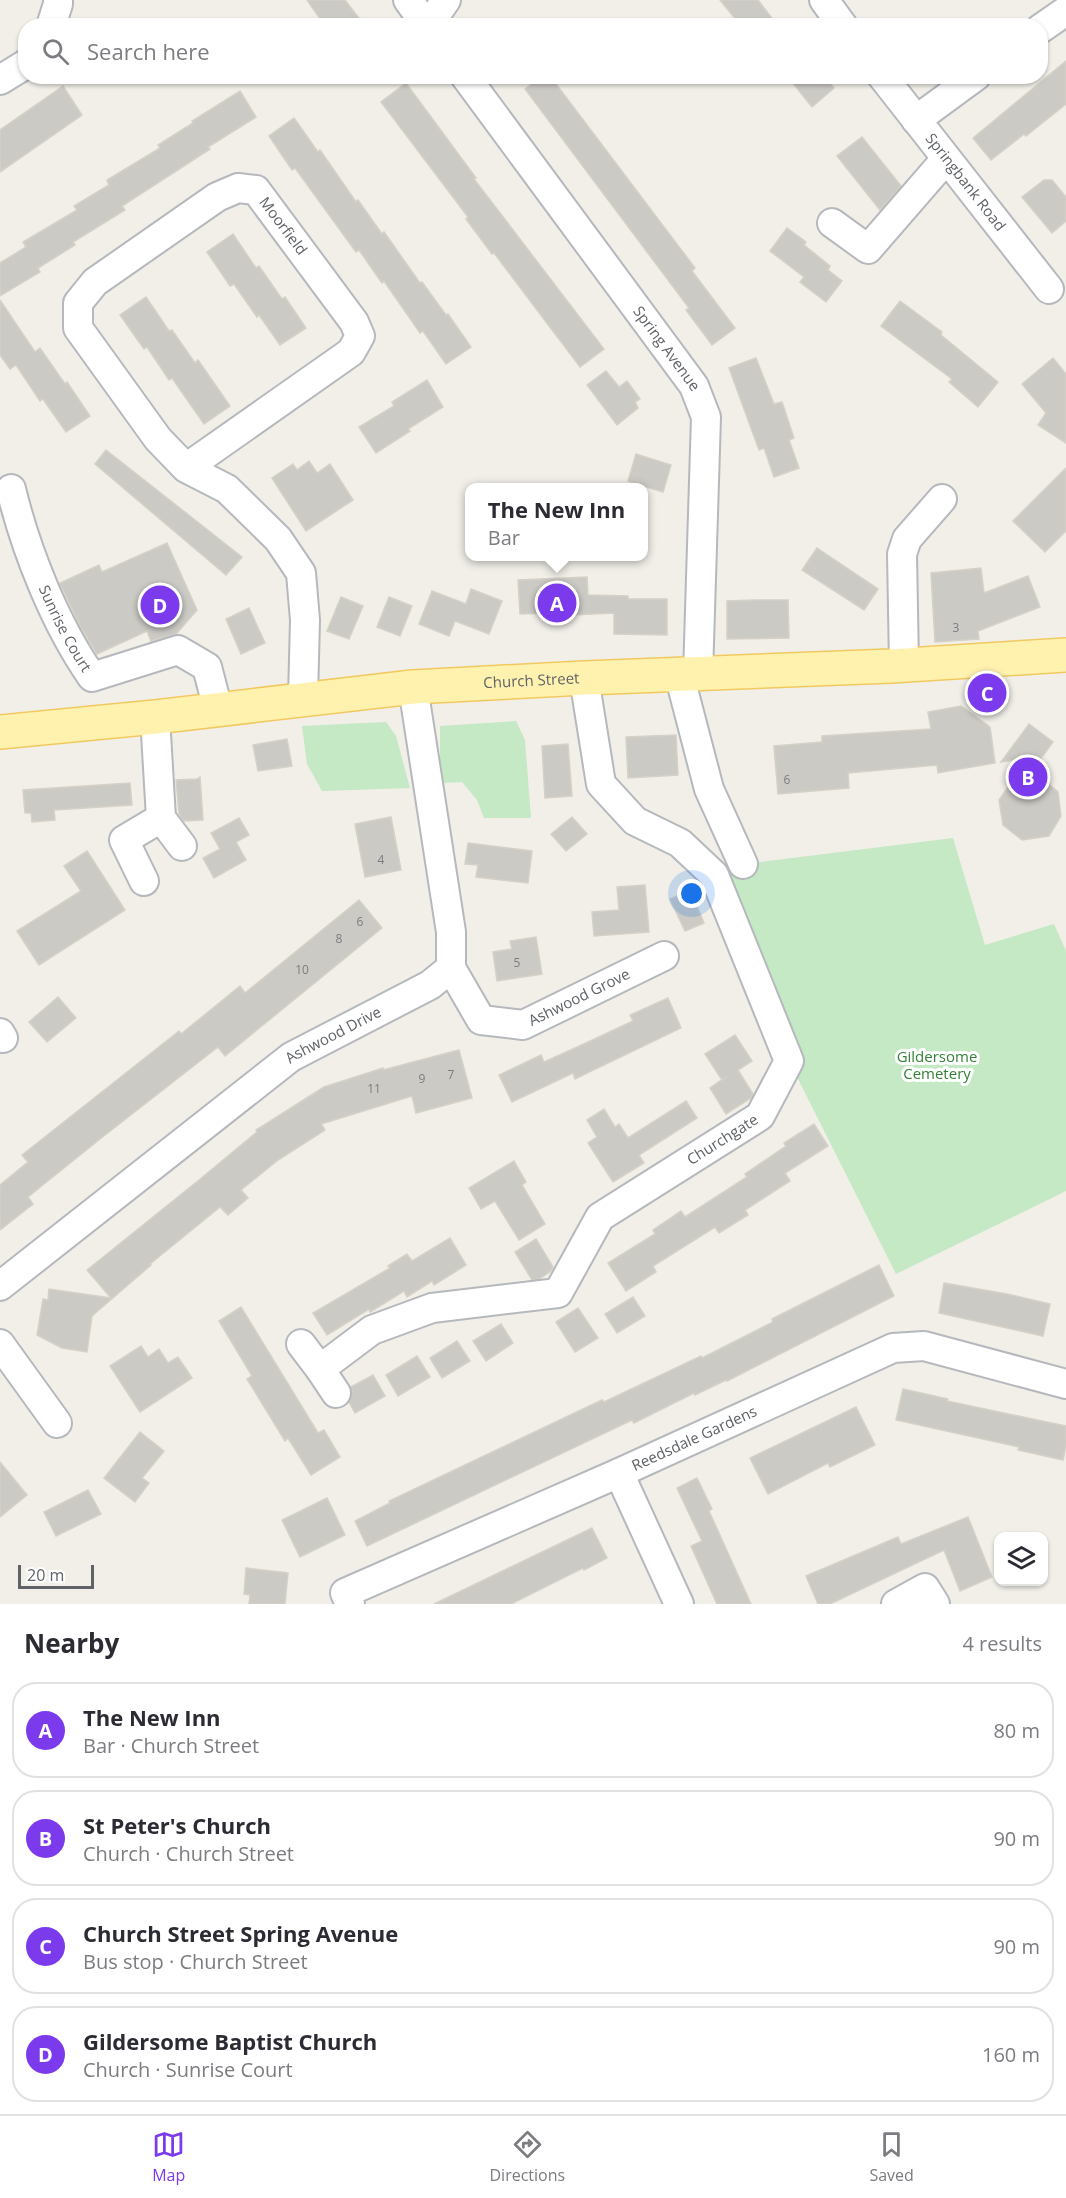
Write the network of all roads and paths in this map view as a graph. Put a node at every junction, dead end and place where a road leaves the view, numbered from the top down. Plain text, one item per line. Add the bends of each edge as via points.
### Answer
1 (58, 0) edge
2 (408, 0) edge
3 (446, 0) edge
4 (824, 0) edge
5 (1066, 10) edge
6 (54, 18) edge
7 (422, 18) edge
8 (434, 18) edge
9 (837, 18) edge
10 (1048, 24) edge
11 (18, 68) edge
12 (0, 80) edge
13 (471, 84) edge
14 (888, 84) edge
15 (965, 84) edge
16 (916, 120) junction
17 (946, 159) junction
18 (832, 223) dead end
19 (1049, 289) dead end
20 (186, 468) junction
21 (10, 489) dead end
22 (942, 499) dead end
23 (1066, 656) edge
24 (904, 665) junction
25 (688, 674) junction
26 (584, 678) junction
27 (413, 687) junction
28 (303, 699) junction
29 (218, 709) junction
30 (155, 717) junction
31 (0, 732) edge
32 (161, 818) junction
33 (182, 846) dead end
34 (743, 864) dead end
35 (144, 880) dead end
36 (664, 956) dead end
37 (451, 968) junction
38 (0, 1286) edge
39 (0, 1344) edge
40 (301, 1344) dead end
41 (320, 1370) junction
42 (1066, 1384) edge
43 (336, 1393) dead end
44 (57, 1423) dead end
45 (619, 1473) junction
46 (350, 1604) edge
47 (679, 1604) edge
48 (897, 1604) edge
49 (935, 1604) edge

1 - 6 street
2 - 7 street
3 - 8 street
4 - 9 street
5 - 10 street
11 - 12 street
13 - 25 street, Spring Avenue via 694,386 702,406 706,417
14 - 16 street, Springbank Road
15 - 16 street
16 - 17 street, Springbank Road
17 - 18 street via 868,249
17 - 19 street, Springbank Road
20 - 20 street, Moorfield via 158,439 78,328 78,303 95,282 218,197 238,188 256,190 354,322 360,336 351,352
20 - 28 street, Moorfield via 227,489 278,539 301,573 305,620
21 - 29 street, Sunrise Court via 26,544 72,648 92,677 178,650 207,667
22 - 24 street via 907,539 902,554
23 - 24 main road, Church Street
24 - 25 main road, Church Street
25 - 26 main road, Church Street
25 - 34 street, Spring Avenue via 709,789
26 - 27 main road, Church Street
26 - 41 street, Churchgate via 601,784 635,821 680,843 714,875 789,1061 760,1116 600,1217 558,1293 432,1308 372,1330
27 - 28 main road, Church Street
27 - 37 street via 451,932
28 - 29 main road, Church Street
29 - 30 main road, Church Street
30 - 31 main road, Church Street
30 - 32 street
32 - 33 street
32 - 35 street via 124,840
36 - 37 street, Ashwood Grove via 524,1025 481,1020
37 - 38 street, Ashwood Drive via 430,985 291,1057
39 - 44 street
40 - 41 street
41 - 43 street
42 - 45 street, Reedsdale Gardens via 924,1346 893,1348
45 - 46 street, Reedsdale Gardens via 345,1593
45 - 47 street
48 - 49 street via 925,1588

